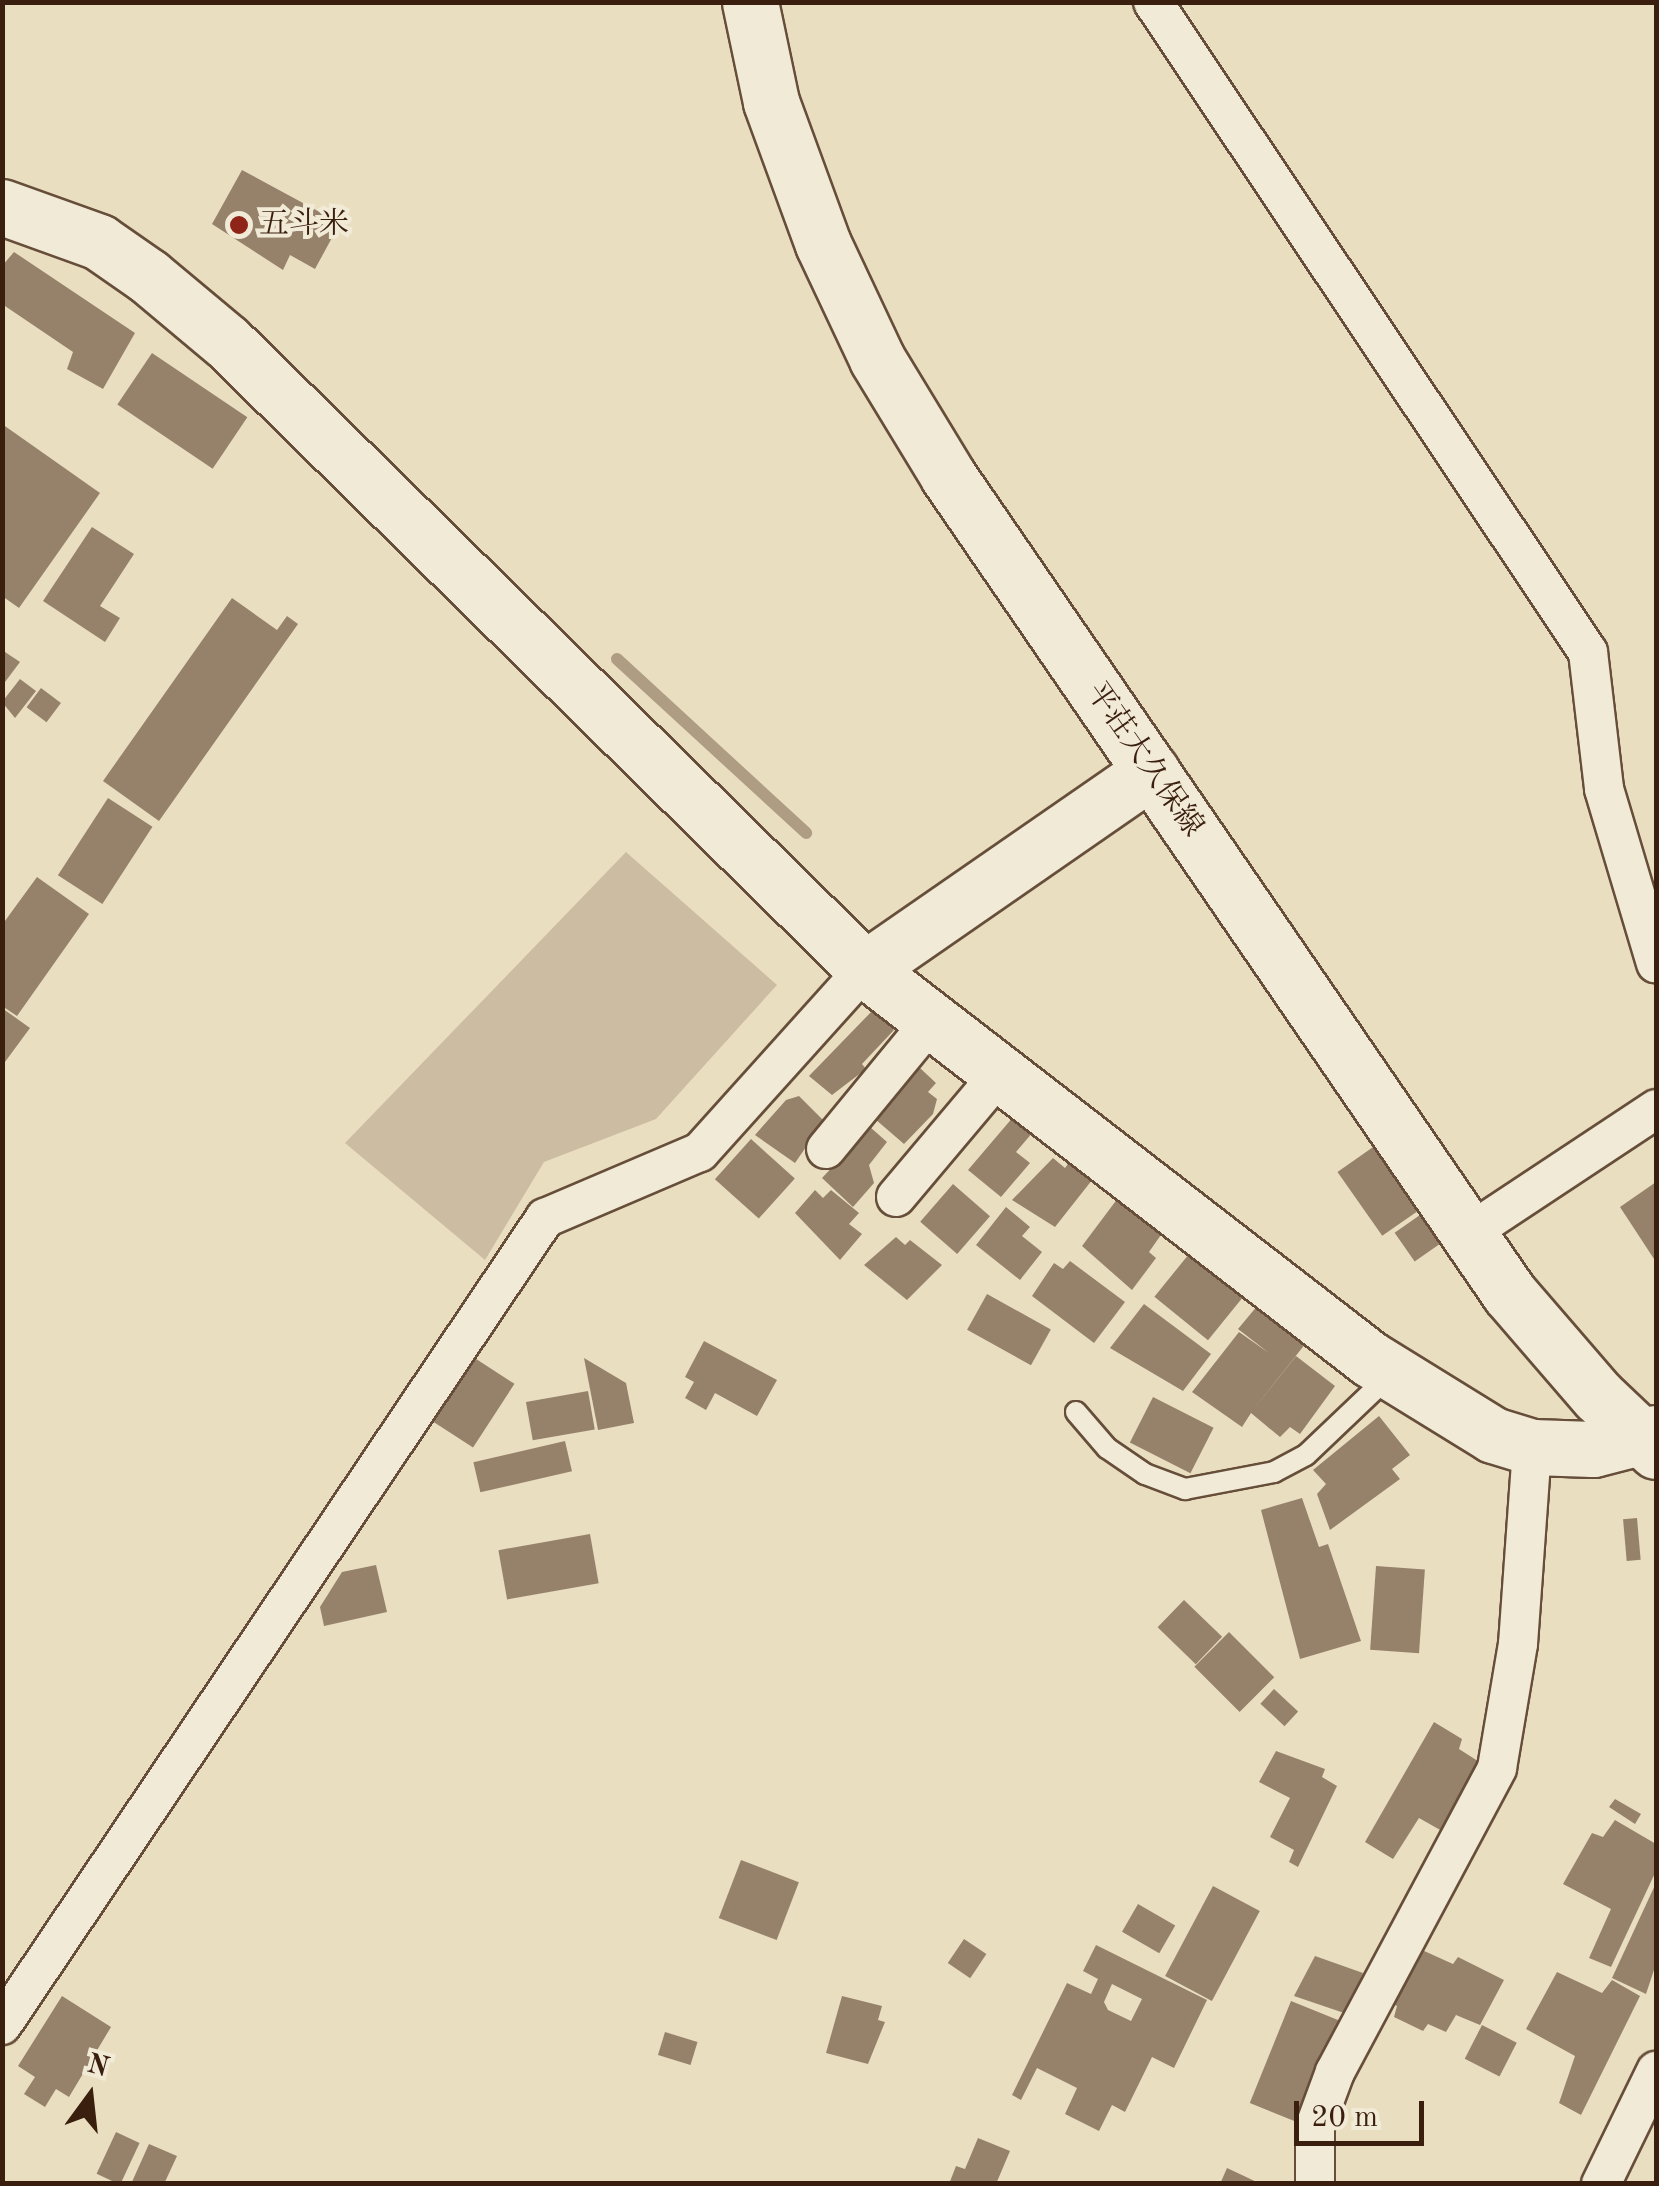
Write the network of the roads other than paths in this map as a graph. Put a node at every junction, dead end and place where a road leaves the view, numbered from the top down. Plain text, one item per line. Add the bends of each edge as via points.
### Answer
1 (750, 2) edge
2 (1153, 2) edge
3 (2, 207) edge
4 (1151, 771) junction
5 (1653, 941) edge
6 (865, 968) junction
7 (932, 1020) junction
8 (1002, 1070) junction
9 (1656, 1109) edge
10 (826, 1149) dead end
11 (896, 1197) dead end
12 (1472, 1230) junction
13 (1392, 1374) junction
14 (1076, 1412) dead end
15 (1652, 1442) edge
16 (1532, 1446) junction
17 (2, 2025) edge
18 (1656, 2071) edge
19 (1315, 2184) edge
20 (1601, 2184) edge

1 - 4 street, 平荘大久保線 via 771,102 823,244 877,358 948,476
2 - 5 street via 1588,652 1604,790
3 - 6 street via 99,242 226,342
4 - 6 street
4 - 12 street, 平荘大久保線
6 - 7 street
6 - 17 street via 700,1152 545,1218
7 - 8 street
7 - 10 street
8 - 11 street
8 - 13 street
9 - 12 street
12 - 15 street, 平荘大久保線 via 1510,1294
13 - 14 lane via 1306,1455 1274,1472 1219,1484 1184,1488 1145,1474 1107,1448
13 - 16 street via 1494,1436
15 - 16 street via 1593,1449
16 - 19 street via 1518,1644 1497,1768 1335,2072 1315,2126
18 - 20 street

